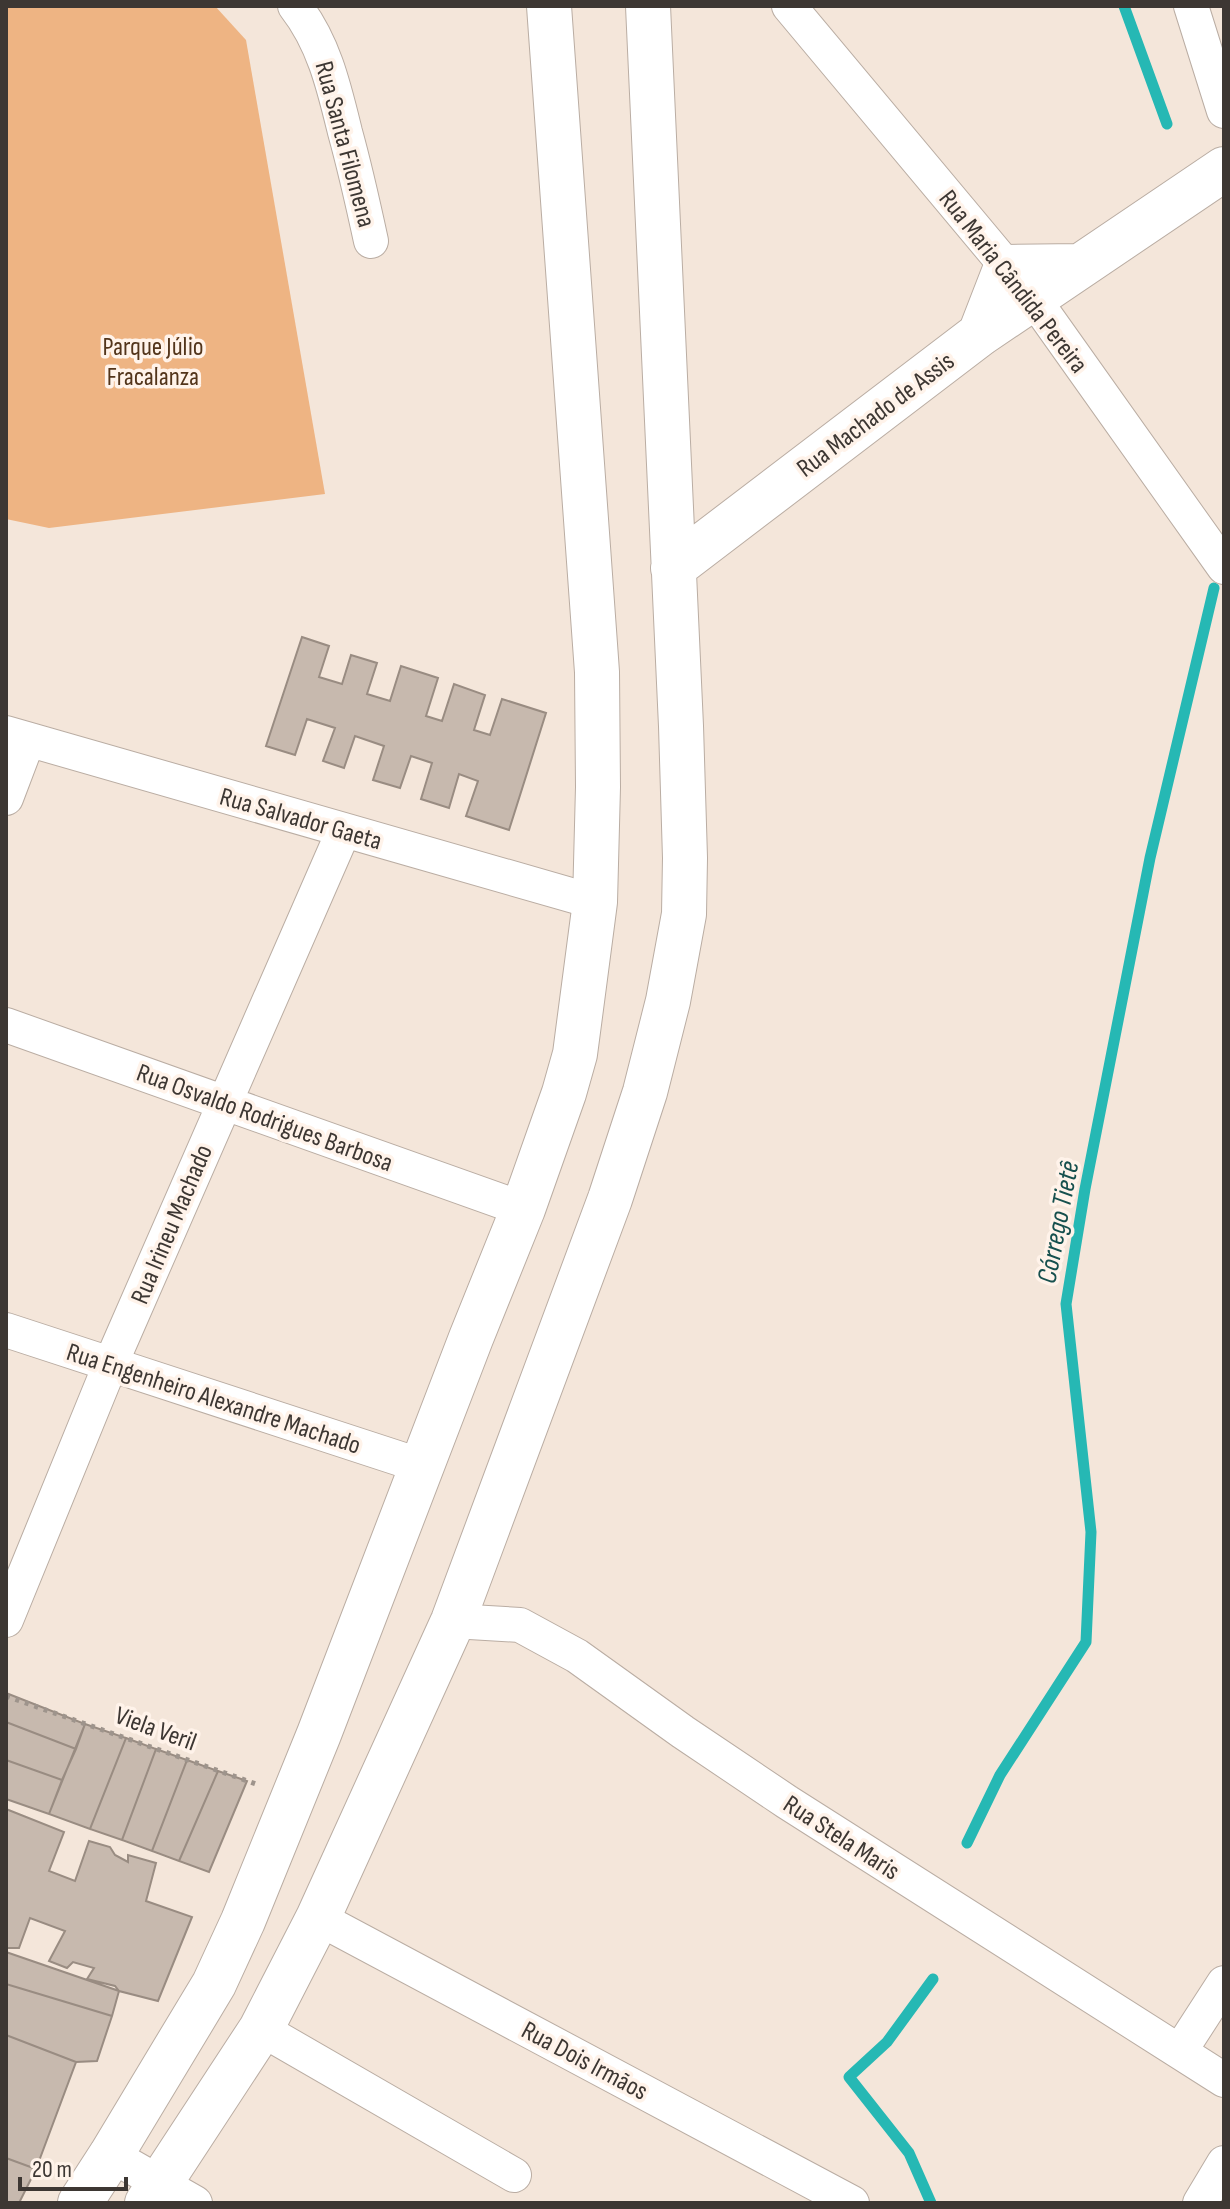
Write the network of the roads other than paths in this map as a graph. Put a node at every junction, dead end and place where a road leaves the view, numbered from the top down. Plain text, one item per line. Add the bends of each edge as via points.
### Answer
1 (295, 6) edge
2 (549, 6) edge
3 (648, 6) edge
4 (789, 6) edge
5 (1191, 6) edge
6 (1222, 98) edge
7 (1224, 169) edge
8 (371, 241) dead end
9 (1020, 282) junction
10 (1224, 567) edge
11 (673, 568) junction
12 (17, 736) edge
13 (6, 798) edge
14 (344, 830) junction
15 (595, 902) junction
16 (6, 1025) edge
17 (224, 1102) junction
18 (523, 1209) junction
19 (6, 1330) edge
20 (111, 1363) junction
21 (422, 1466) junction
22 (6, 1620) edge
23 (453, 1621) junction
24 (318, 1918) junction
25 (1224, 1983) edge
26 (261, 2029) junction
27 (1180, 2051) junction
28 (1224, 2080) edge
29 (111, 2155) junction
30 (1224, 2163) edge
31 (514, 2175) dead end
32 (167, 2196) edge
33 (80, 2203) edge
34 (852, 2203) edge
35 (1200, 2203) edge

1 - 8 street, Rua Santa Filomena via 327,64
2 - 15 main road via 597,672
3 - 11 main road
4 - 9 street, Rua Maria Cândida Pereira
5 - 6 street
7 - 9 main road, Rua Machado de Assis via 1080,266
9 - 10 street, Rua Maria Cândida Pereira
9 - 11 main road, Rua Machado de Assis via 980,334
11 - 23 main road via 685,900 668,1001 610,1199
12 - 13 street
12 - 14 street, Rua Salvador Gaeta
14 - 15 street, Rua Salvador Gaeta
14 - 17 street, Rua Irineu Machado
15 - 18 main road via 575,1054
16 - 17 street, Rua Osvaldo Rodrigues Barbosa
17 - 18 street, Rua Osvaldo Rodrigues Barbosa
17 - 20 street, Rua Irineu Machado
18 - 21 main road
19 - 20 street, Rua Engenheiro Alexandre Machado
20 - 21 street, Rua Engenheiro Alexandre Machado
20 - 22 street, Rua Irineu Machado
21 - 29 main road via 243,1921 214,1984
23 - 24 main road
23 - 27 street, Rua Stela Maris via 520,1625 577,1656 787,1802
24 - 26 main road
24 - 34 street, Rua Dois Irmãos
25 - 27 street
26 - 31 street
26 - 32 main road
27 - 28 street, Rua Stela Maris
29 - 32 street
29 - 33 main road
30 - 35 street

